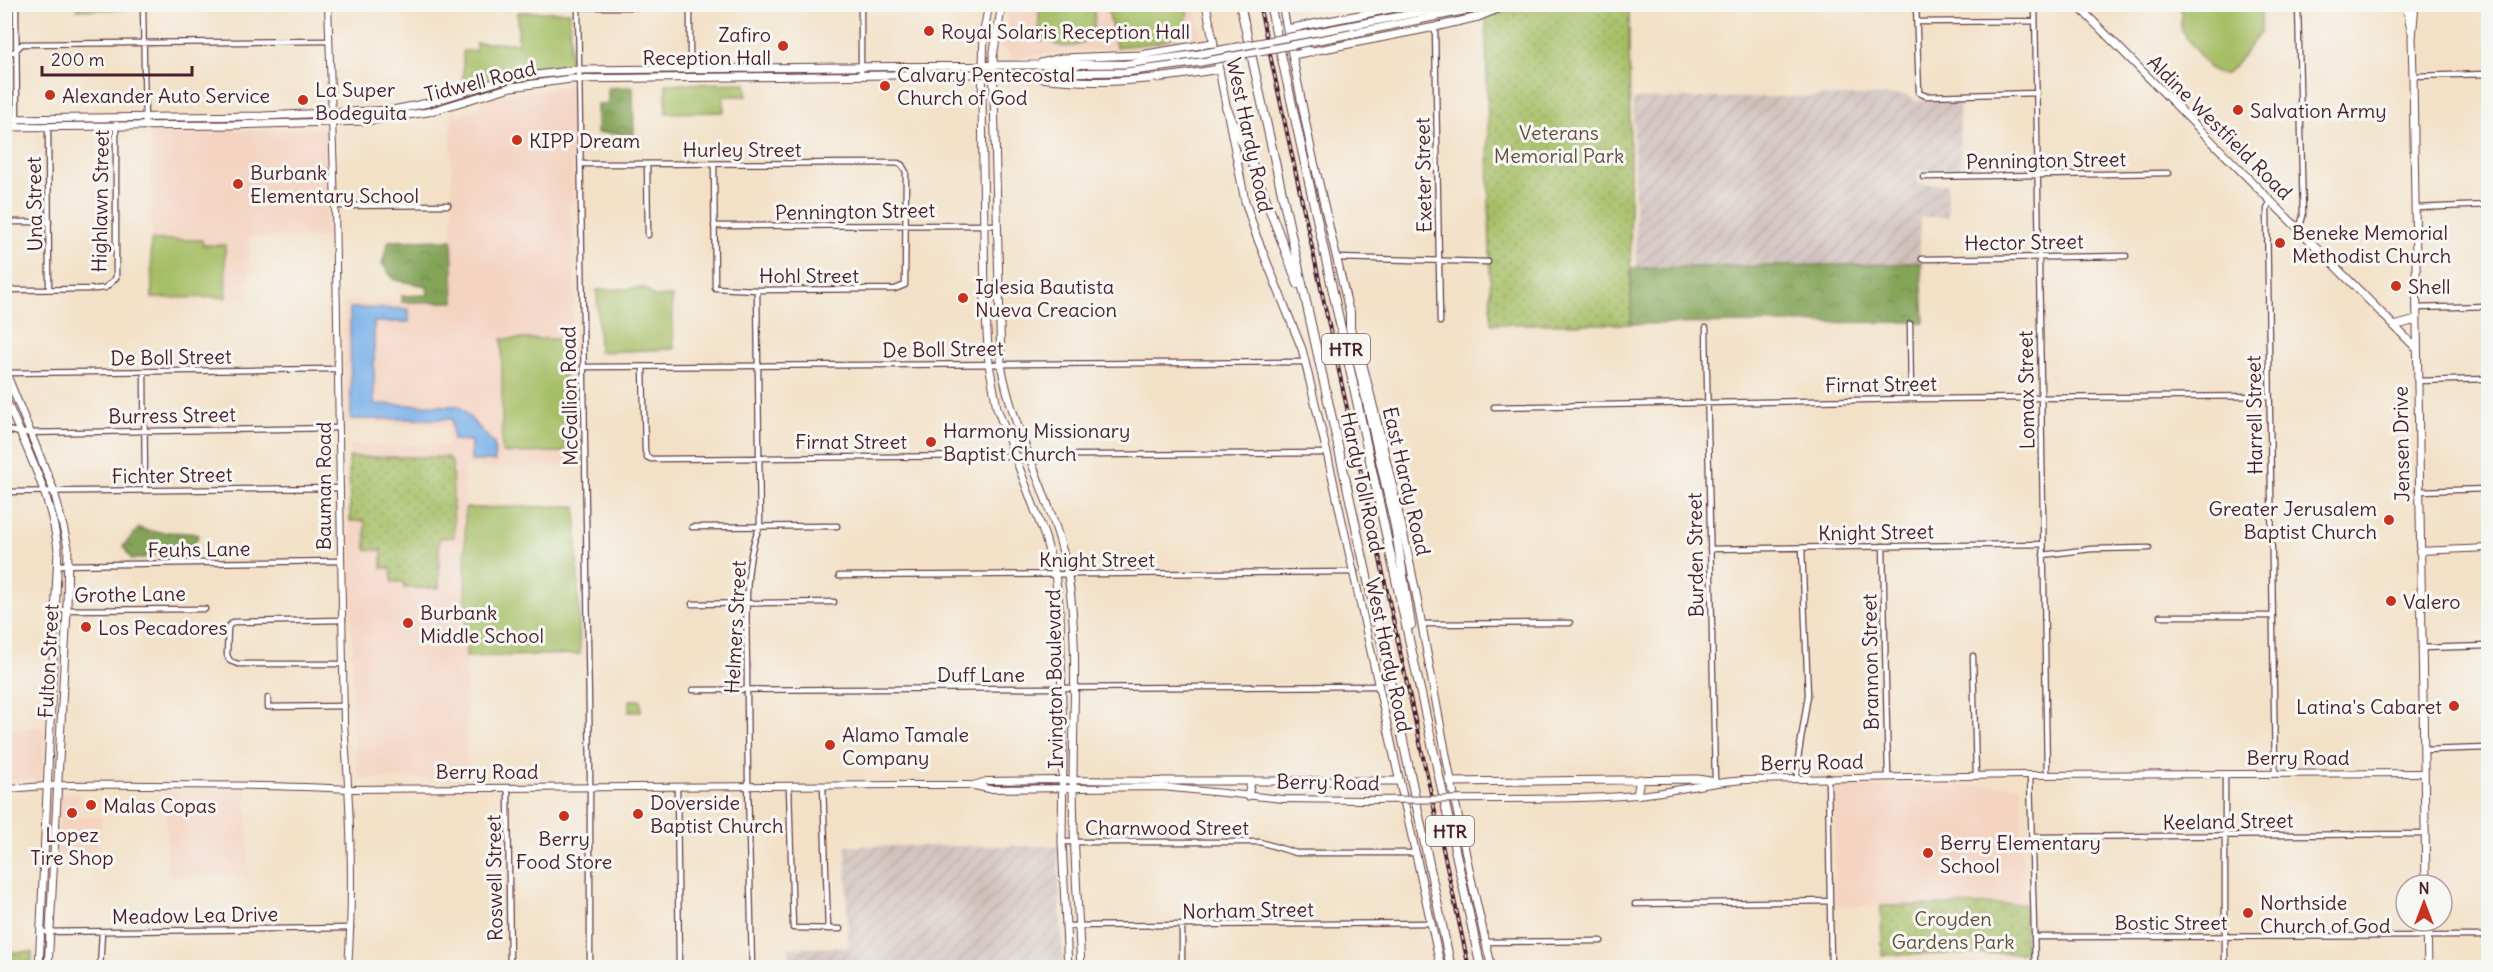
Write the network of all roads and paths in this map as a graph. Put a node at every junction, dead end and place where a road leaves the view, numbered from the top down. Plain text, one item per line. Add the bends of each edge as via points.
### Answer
1 (16, 4) edge
2 (143, 4) edge
3 (328, 4) edge
4 (989, 4) edge
5 (1002, 4) edge
6 (1206, 4) edge
7 (1240, 4) edge
8 (1270, 4) edge
9 (1282, 4) edge
10 (1416, 4) edge
11 (1463, 4) edge
12 (1497, 4) edge
13 (1510, 4) edge
14 (1917, 4) edge
15 (2035, 4) edge
16 (2076, 4) edge
17 (2298, 4) edge
18 (2406, 4) edge
19 (2415, 4) edge
20 (578, 6) edge
21 (690, 6) edge
22 (861, 8) dead end
23 (2035, 21) junction
24 (1917, 22) junction
25 (1301, 26) junction
26 (1435, 27) junction
27 (1287, 29) junction
28 (1334, 33) junction
29 (2412, 38) junction
30 (329, 41) junction
31 (144, 43) junction
32 (1214, 43) junction
33 (1199, 45) junction
34 (17, 49) junction
35 (4, 52) edge
36 (1312, 52) junction
37 (1293, 55) junction
38 (1200, 58) junction
39 (1025, 66) junction
40 (982, 67) junction
41 (994, 67) junction
42 (1219, 69) junction
43 (578, 70) junction
44 (690, 70) junction
45 (1204, 71) junction
46 (861, 72) junction
47 (916, 72) junction
48 (770, 73) junction
49 (2488, 74) edge
50 (982, 75) junction
51 (994, 75) junction
52 (1021, 75) junction
53 (2413, 76) junction
54 (510, 78) junction
55 (690, 78) junction
56 (578, 80) junction
57 (512, 87) junction
58 (460, 92) junction
59 (2037, 93) junction
60 (460, 102) junction
61 (1226, 107) junction
62 (393, 110) junction
63 (332, 114) junction
64 (263, 116) junction
65 (145, 117) junction
66 (205, 117) junction
67 (116, 118) junction
68 (4, 119) edge
69 (394, 119) junction
70 (332, 122) junction
71 (17, 123) junction
72 (48, 123) junction
73 (264, 125) junction
74 (205, 126) junction
75 (4, 127) edge
76 (116, 127) junction
77 (146, 127) junction
78 (995, 149) junction
79 (983, 150) junction
80 (581, 164) junction
81 (647, 164) junction
82 (714, 164) junction
83 (2169, 173) dead end
84 (2038, 175) junction
85 (1923, 177) dead end
86 (2271, 201) junction
87 (448, 205) dead end
88 (2488, 205) edge
89 (335, 206) junction
90 (2416, 208) junction
91 (4, 222) edge
92 (49, 222) junction
93 (906, 225) junction
94 (984, 225) junction
95 (996, 225) junction
96 (714, 226) junction
97 (2299, 230) junction
98 (648, 235) dead end
99 (2126, 256) dead end
100 (2040, 257) junction
101 (1336, 258) junction
102 (1922, 259) dead end
103 (1439, 262) junction
104 (1488, 262) dead end
105 (49, 289) junction
106 (4, 290) edge
107 (757, 290) junction
108 (2488, 306) edge
109 (2416, 308) junction
110 (1309, 312) junction
111 (1350, 312) junction
112 (2416, 320) junction
113 (1440, 322) dead end
114 (1910, 324) dead end
115 (2394, 326) junction
116 (1706, 328) dead end
117 (2417, 349) junction
118 (1304, 362) junction
119 (989, 364) junction
120 (1001, 364) junction
121 (583, 367) junction
122 (643, 367) junction
123 (758, 367) junction
124 (338, 369) junction
125 (5, 372) edge
126 (144, 372) junction
127 (2488, 379) edge
128 (2416, 381) junction
129 (4, 395) edge
130 (2269, 396) junction
131 (2041, 397) junction
132 (1911, 399) junction
133 (1708, 402) junction
134 (1494, 407) dead end
135 (339, 428) junction
136 (4, 429) edge
137 (144, 430) junction
138 (30, 432) junction
139 (20, 433) junction
140 (1327, 453) junction
141 (1026, 454) junction
142 (1013, 455) junction
143 (759, 458) junction
144 (340, 488) junction
145 (2488, 489) edge
146 (145, 490) junction
147 (44, 491) junction
148 (54, 491) junction
149 (2418, 491) junction
150 (4, 492) edge
151 (837, 526) dead end
152 (692, 527) dead end
153 (760, 527) junction
154 (2043, 544) junction
155 (1883, 546) junction
156 (1802, 548) junction
157 (2149, 548) dead end
158 (2488, 548) edge
159 (1710, 549) junction
160 (2419, 551) junction
161 (2043, 555) junction
162 (340, 561) junction
163 (59, 566) junction
164 (69, 566) junction
165 (1355, 572) junction
166 (1054, 574) junction
167 (1068, 574) junction
168 (839, 576) dead end
169 (834, 602) dead end
170 (748, 603) junction
171 (692, 604) dead end
172 (205, 609) dead end
173 (56, 610) junction
174 (68, 610) junction
175 (2160, 616) dead end
176 (2273, 616) junction
177 (343, 620) junction
178 (1570, 623) dead end
179 (1421, 624) junction
180 (2488, 646) edge
181 (2421, 648) junction
182 (1973, 656) dead end
183 (344, 664) junction
184 (1378, 686) junction
185 (1074, 688) junction
186 (1062, 689) junction
187 (693, 690) dead end
188 (747, 690) junction
189 (1420, 694) junction
190 (268, 698) dead end
191 (50, 702) junction
192 (62, 703) junction
193 (345, 706) junction
194 (2488, 748) edge
195 (2424, 750) junction
196 (2275, 773) junction
197 (2424, 773) junction
198 (2225, 774) junction
199 (2030, 775) junction
200 (2047, 775) junction
201 (1976, 776) junction
202 (1828, 777) junction
203 (1888, 777) junction
204 (1797, 778) junction
205 (1640, 779) junction
206 (1062, 780) junction
207 (1073, 780) junction
208 (1162, 780) junction
209 (1399, 781) junction
210 (1251, 782) junction
211 (1450, 782) junction
212 (1715, 782) junction
213 (969, 785) junction
214 (46, 786) junction
215 (57, 786) junction
216 (789, 786) junction
217 (824, 786) junction
218 (589, 787) junction
219 (677, 787) junction
220 (748, 787) junction
221 (506, 788) junction
222 (350, 789) junction
223 (1062, 789) junction
224 (1073, 789) junction
225 (4, 790) edge
226 (1202, 790) junction
227 (1637, 795) junction
228 (1248, 796) junction
229 (2425, 834) junction
230 (2225, 836) junction
231 (2032, 837) junction
232 (1062, 842) junction
233 (1075, 842) junction
234 (1415, 853) junction
235 (2426, 873) edge
236 (1829, 901) junction
237 (1635, 904) dead end
238 (1431, 923) junction
239 (1065, 926) junction
240 (1078, 926) junction
241 (1182, 926) junction
242 (351, 928) junction
243 (828, 929) junction
244 (840, 929) dead end
245 (40, 932) junction
246 (50, 932) junction
247 (102, 932) junction
248 (2427, 935) junction
249 (2488, 936) edge
250 (2034, 937) junction
251 (2225, 937) junction
252 (1601, 941) dead end
253 (1485, 942) junction
254 (1066, 943) junction
255 (1080, 958) junction
256 (39, 968) edge
257 (48, 968) edge
258 (100, 968) edge
259 (348, 968) edge
260 (510, 968) edge
261 (590, 968) edge
262 (679, 968) edge
263 (752, 968) edge
264 (1068, 968) edge
265 (1081, 968) edge
266 (1182, 968) edge
267 (1441, 968) edge
268 (1450, 968) edge
269 (1481, 968) edge
270 (1492, 968) edge
271 (1831, 968) edge
272 (2035, 968) edge
273 (2225, 968) edge
274 (2427, 968) edge

1 - 34 street
2 - 31 street
3 - 30 street, Bauman Road
4 - 40 main road, Irvington Boulevard
5 - 41 main road, Irvington Boulevard
6 - 32 main road, West Hardy Road
7 - 110 highway, Hardy Toll Road / HTR
8 - 189 highway, Hardy Toll Road / HTR
9 - 27 main road, East Hardy Road
10 - 25 main road
11 - 28 main road, Tidwell Road
12 - 28 main road, Tidwell Road
13 - 26 main road via 1478,17
14 - 24 street
15 - 23 street, Lomax Street
16 - 86 main road, Aldine Westfield Road
17 - 97 street via 2303,216
18 - 29 main road, Jensen Drive
19 - 29 main road, Jensen Drive
20 - 21 street
20 - 43 street, McGallion Road
21 - 44 street
22 - 46 street
23 - 24 street
23 - 59 street, Lomax Street
24 - 59 street via 1919,93
25 - 27 main road
25 - 36 main road via 1296,33 1298,42
26 - 36 main road
26 - 103 street, Exeter Street
27 - 37 main road, East Hardy Road
28 - 38 main road, Tidwell Road, bridge
29 - 53 main road, Jensen Drive
30 - 31 street
30 - 63 street, Bauman Road
31 - 34 street via 22,44
31 - 65 street
32 - 33 main road
32 - 42 main road, West Hardy Road
33 - 39 main road via 1140,55 1062,58
33 - 45 main road via 1208,55
34 - 35 street
34 - 71 street
36 - 37 main road
37 - 101 main road, East Hardy Road
38 - 39 main road, Tidwell Road
38 - 52 main road, Tidwell Road via 1126,72
39 - 41 main road, Tidwell Road
40 - 41 main road, Tidwell Road
40 - 47 main road, Tidwell Road
40 - 50 main road, Irvington Boulevard
41 - 51 main road, Irvington Boulevard
42 - 45 main road
42 - 61 main road, West Hardy Road
43 - 44 main road, Tidwell Road
43 - 54 main road, Tidwell Road
43 - 56 street, McGallion Road
44 - 48 main road, Tidwell Road
44 - 55 street
45 - 52 main road via 1115,83
46 - 47 main road, Tidwell Road
46 - 48 main road, Tidwell Road
47 - 50 main road, Tidwell Road
48 - 55 main road, Tidwell Road
49 - 53 street
50 - 51 main road, Tidwell Road
50 - 79 main road, Irvington Boulevard
51 - 52 main road, Tidwell Road
51 - 78 main road, Irvington Boulevard
53 - 90 main road, Jensen Drive
54 - 57 main road
54 - 58 main road, Tidwell Road
55 - 56 main road, Tidwell Road
56 - 57 main road, Tidwell Road
56 - 80 street, McGallion Road
57 - 60 main road, Tidwell Road
58 - 60 main road
58 - 62 main road, Tidwell Road
59 - 84 street, Lomax Street
60 - 69 main road, Tidwell Road
61 - 110 highway via 1254,168
61 - 118 main road, West Hardy Road via 1245,201
62 - 63 main road, Tidwell Road
62 - 69 main road
63 - 64 main road, Tidwell Road
63 - 70 street, Bauman Road
64 - 66 main road, Tidwell Road
64 - 73 main road
65 - 66 main road, Tidwell Road
65 - 67 main road, Tidwell Road
65 - 77 street
66 - 74 main road
67 - 72 main road, Tidwell Road
67 - 76 street, Highlawn Street
68 - 71 main road, Tidwell Road
69 - 70 main road, Tidwell Road
70 - 73 main road, Tidwell Road
70 - 89 street, Bauman Road
71 - 72 main road, Tidwell Road
71 - 75 main road, Tidwell Road
72 - 76 main road, Tidwell Road
72 - 92 street, Una Street
73 - 74 main road, Tidwell Road
74 - 77 main road, Tidwell Road
76 - 77 main road, Tidwell Road
76 - 105 street, Highlawn Street via 116,278 112,284 95,289
78 - 79 main road
78 - 95 main road, Irvington Boulevard
79 - 94 main road, Irvington Boulevard
80 - 81 street, Hurley Street
80 - 121 street, McGallion Road
81 - 82 street, Hurley Street
81 - 98 street
82 - 93 street, Hurley Street via 898,163 906,172
82 - 96 street
83 - 84 street, Pennington Street
84 - 85 street, Pennington Street
84 - 100 street, Lomax Street
86 - 97 main road, Aldine Westfield Road
86 - 130 street, Harrell Street via 2267,209
87 - 89 street
88 - 90 street
89 - 124 street, Bauman Road
90 - 109 main road, Jensen Drive
91 - 92 street
92 - 105 street, Una Street
93 - 94 street, Pennington Street
93 - 96 street, Pennington Street
93 - 107 street, Hohl Street via 903,287
94 - 95 street, Pennington Street
94 - 119 main road, Irvington Boulevard
95 - 120 main road, Irvington Boulevard
96 - 107 street, Hohl Street via 715,288
97 - 115 main road, Aldine Westfield Road
99 - 100 street, Hector Street
100 - 102 street, Hector Street
100 - 131 street, Lomax Street
101 - 103 street
101 - 111 main road, East Hardy Road
103 - 104 street
103 - 113 street, Exeter Street
105 - 106 street
107 - 123 street, Helmers Street
108 - 109 street
109 - 112 main road, Jensen Drive
110 - 268 highway, Hardy Toll Road / HTR
111 - 179 main road, East Hardy Road via 1386,453
111 - 189 highway via 1350,328 1402,557
112 - 115 main road
112 - 117 main road, Jensen Drive
114 - 132 street
115 - 117 main road, Aldine Westfield Road
116 - 133 street, Burden Street
117 - 128 main road, Jensen Drive
118 - 120 street, De Boll Street
118 - 140 main road, West Hardy Road
119 - 120 street, De Boll Street
119 - 123 street, De Boll Street
119 - 142 main road, Irvington Boulevard via 997,408
120 - 141 main road, Irvington Boulevard via 1005,391
121 - 122 street, De Boll Street
121 - 218 street, McGallion Road
122 - 123 street, De Boll Street
122 - 143 street, Firnat Street via 647,457
123 - 143 street, Helmers Street
124 - 126 street, De Boll Street
124 - 135 street, Bauman Road
125 - 126 street, De Boll Street
125 - 138 main road, Fulton Street
126 - 137 street
127 - 128 street
128 - 149 main road, Jensen Drive
129 - 139 main road, Fulton Street
130 - 131 street, Firnat Street
130 - 176 street, Harrell Street
131 - 132 street, Firnat Street
131 - 154 street, Lomax Street
132 - 133 street, Firnat Street
133 - 134 street, Firnat Street
133 - 159 street, Burden Street
135 - 137 street, Burress Street
135 - 144 street, Bauman Road
136 - 139 street, Burress Street
137 - 138 street, Burress Street
137 - 146 street
138 - 139 street, Burress Street
138 - 148 main road, Fulton Street
139 - 147 main road, Fulton Street
140 - 141 street, Firnat Street
140 - 165 main road, West Hardy Road
141 - 142 street, Firnat Street
141 - 167 main road, Irvington Boulevard via 1058,534
142 - 143 street, Firnat Street
142 - 166 main road, Irvington Boulevard via 1045,537
143 - 153 street, Helmers Street
144 - 146 street, Fichter Street
144 - 162 street, Bauman Road
145 - 149 street
146 - 148 street, Fichter Street
147 - 148 street, Fichter Street
147 - 150 street, Fichter Street
147 - 163 main road, Fulton Street via 56,533
148 - 164 main road, Fulton Street via 67,536
149 - 160 main road, Jensen Drive
151 - 153 street
152 - 153 street
153 - 170 street, Helmers Street via 754,537
154 - 155 street, Knight Street
154 - 161 street, Lomax Street
155 - 156 street, Knight Street
155 - 203 street, Brannon Street
156 - 159 street, Knight Street
156 - 204 street via 1808,695
157 - 161 street
158 - 160 street
159 - 212 street, Burden Street
160 - 181 main road, Jensen Drive
161 - 200 street, Lomax Street
162 - 164 street, Feuhs Lane
162 - 177 street, Bauman Road
163 - 164 street, Feuhs Lane
163 - 173 main road, Fulton Street
164 - 174 main road, Fulton Street
165 - 167 street, Knight Street
165 - 184 main road, West Hardy Road
166 - 167 street, Knight Street
166 - 168 street, Knight Street
166 - 186 main road, Irvington Boulevard via 1060,612
167 - 185 main road, Irvington Boulevard
169 - 170 street
170 - 171 street
170 - 188 street, Helmers Street
172 - 174 street, Grothe Lane
173 - 174 street, Grothe Lane
173 - 191 main road, Fulton Street
174 - 192 main road, Fulton Street
175 - 176 street
176 - 196 street, Harrell Street
177 - 183 street, Bauman Road
177 - 183 street via 233,622 228,627 227,655 238,664
178 - 179 street
179 - 211 main road, East Hardy Road
180 - 181 street
181 - 195 main road, Jensen Drive
182 - 201 street
183 - 193 street, Bauman Road
184 - 185 street, Duff Lane
184 - 209 main road, West Hardy Road
185 - 186 street, Duff Lane
185 - 207 main road, Irvington Boulevard
186 - 188 street, Duff Lane
186 - 206 main road, Irvington Boulevard
187 - 188 street, Duff Lane
188 - 220 street, Helmers Street
189 - 269 highway, Hardy Toll Road / HTR
190 - 193 street via 268,707
191 - 192 main road
191 - 214 main road, Fulton Street
192 - 215 main road, Fulton Street
193 - 222 street, Bauman Road
194 - 195 street
195 - 197 main road, Jensen Drive
196 - 197 street, Berry Road
196 - 198 street, Berry Road
197 - 229 main road, Jensen Drive
198 - 200 street, Berry Road
198 - 230 street
199 - 200 street, Berry Road
199 - 201 street, Berry Road
199 - 231 street
201 - 203 street, Berry Road
202 - 203 street, Berry Road
202 - 204 street, Berry Road
202 - 236 street
204 - 212 street, Berry Road
205 - 211 main road
205 - 212 main road via 1698,778
205 - 227 main road
206 - 207 street, Berry Road
206 - 213 street, Berry Road
206 - 223 main road, Irvington Boulevard
207 - 208 street, Berry Road
207 - 224 main road, Irvington Boulevard
208 - 210 main road
208 - 226 street, Berry Road
209 - 210 main road
209 - 234 main road, West Hardy Road
210 - 228 main road
211 - 253 main road, East Hardy Road
212 - 227 street, Berry Road
213 - 217 street, Berry Road
213 - 223 street, Berry Road via 989,789
214 - 215 street, Berry Road
214 - 225 street, Berry Road
214 - 245 main road, Fulton Street
215 - 222 street, Berry Road via 272,785
215 - 246 main road, Fulton Street
216 - 217 street, Berry Road
216 - 220 street, Berry Road
216 - 243 street via 792,926 795,930
217 - 243 street
218 - 219 street, Berry Road
218 - 221 street, Berry Road
218 - 261 street, McGallion Road
219 - 220 street, Berry Road
219 - 262 street
220 - 263 street, Helmers Street
221 - 222 street, Berry Road
221 - 260 street, Roswell Street
222 - 242 street, Bauman Road
223 - 224 street, Berry Road
223 - 232 main road, Irvington Boulevard
224 - 226 street, Berry Road
224 - 233 main road, Irvington Boulevard
226 - 228 street, Berry Road
227 - 228 street, Berry Road, bridge via 1361,800
229 - 230 street, Keeland Street
229 - 235 main road, Jensen Drive
230 - 231 street, Keeland Street
230 - 251 street
231 - 250 street
232 - 233 street, Charnwood Street
232 - 239 main road, Irvington Boulevard
233 - 234 street, Charnwood Street via 1254,842 1296,853
233 - 240 main road, Irvington Boulevard
234 - 238 main road, West Hardy Road
236 - 237 street
236 - 271 street
238 - 241 street, Norham Street
238 - 267 main road, West Hardy Road
239 - 240 street, Norham Street
239 - 254 main road, Irvington Boulevard
240 - 241 street, Norham Street
240 - 255 main road, Irvington Boulevard
241 - 266 street
242 - 247 street, Meadow Lea Drive
242 - 259 street, Bauman Road
243 - 244 street
245 - 246 street, Meadow Lea Drive
245 - 256 main road, Fulton Street
246 - 247 street, Meadow Lea Drive
246 - 257 main road, Fulton Street
247 - 258 street
248 - 249 street, Bostic Street
248 - 251 street, Bostic Street
248 - 274 main road
250 - 251 street, Bostic Street
250 - 272 street
251 - 273 street
252 - 253 street
253 - 270 main road, East Hardy Road
254 - 255 main road
254 - 264 main road, Irvington Boulevard
255 - 265 main road, Irvington Boulevard

